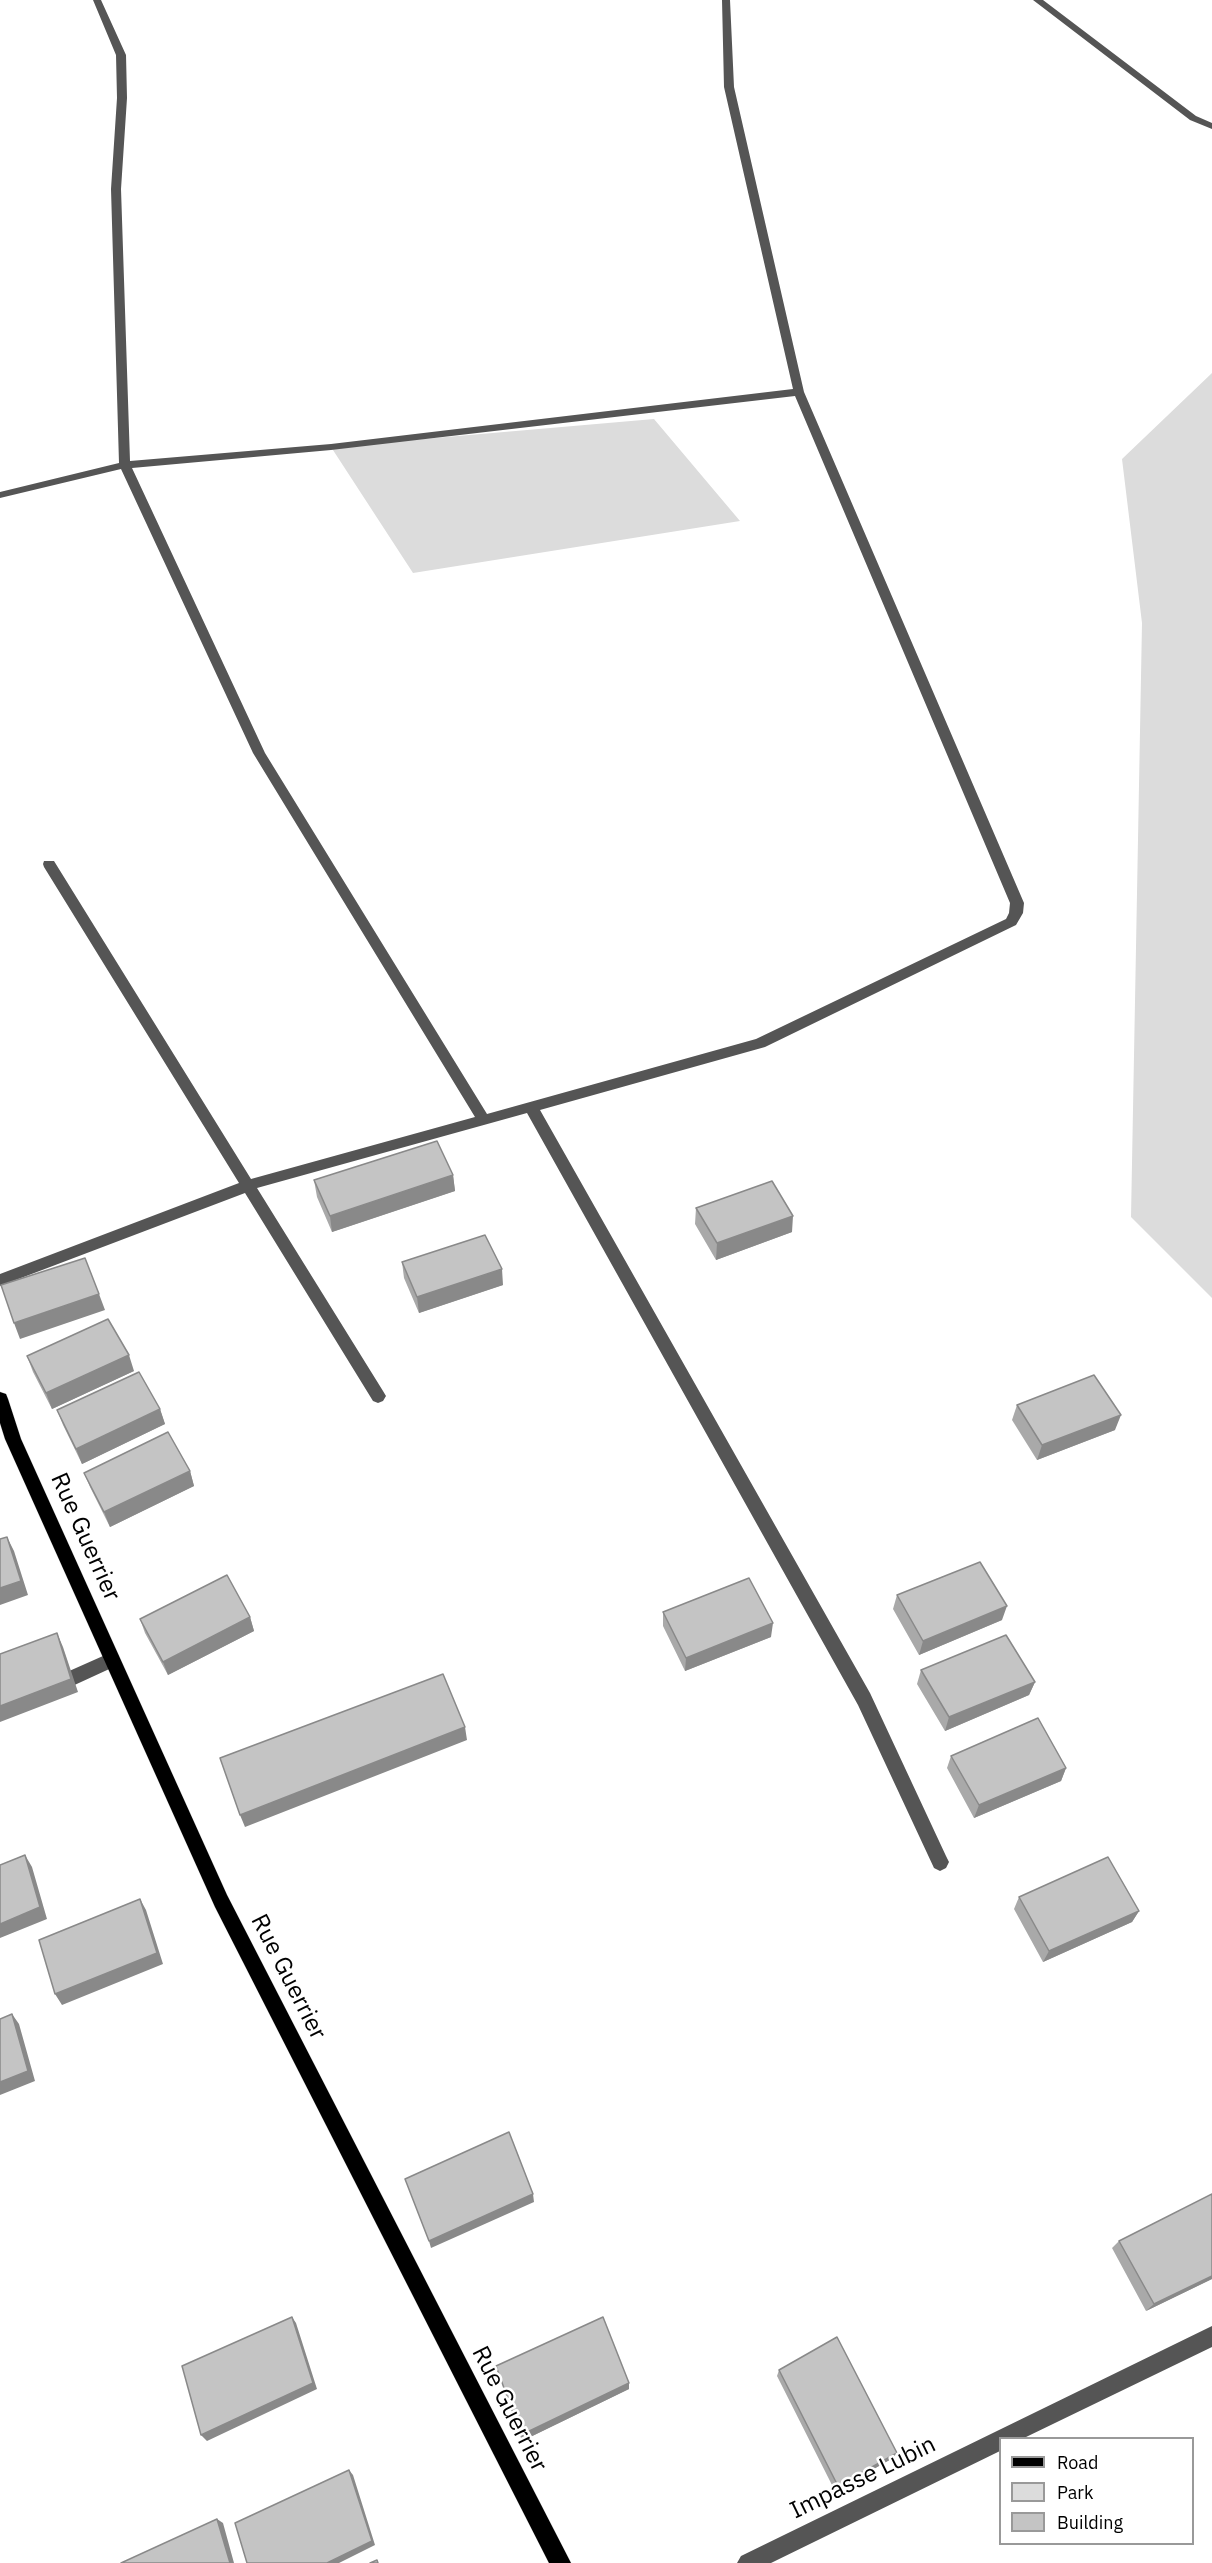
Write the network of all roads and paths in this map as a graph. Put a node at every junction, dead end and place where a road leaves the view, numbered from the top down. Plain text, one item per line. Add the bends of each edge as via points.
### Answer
1 (97, 0) edge
2 (726, 0) edge
3 (1037, 0) edge
4 (1212, 126) edge
5 (799, 392) junction
6 (125, 465) junction
7 (0, 495) edge
8 (49, 864) dead end
9 (531, 1107) junction
10 (484, 1120) junction
11 (249, 1185) junction
12 (0, 1280) edge
13 (378, 1396) dead end
14 (0, 1399) edge
15 (112, 1660) junction
16 (41, 1693) edge
17 (940, 1862) dead end
18 (1212, 2336) edge
19 (1006, 2437) edge
20 (999, 2440) edge
21 (560, 2563) edge
22 (748, 2563) edge

1 - 6 street via 121,55 116,189
2 - 5 street via 729,87
3 - 4 street via 1193,118
5 - 6 street via 331,447
5 - 9 street via 1017,903 1016,914 1011,922 760,1043
6 - 7 street
6 - 10 street via 259,753
8 - 11 street
9 - 10 street
9 - 17 street via 864,1699
10 - 11 street
11 - 12 street
11 - 13 street
14 - 15 main road, Rue Guerrier
15 - 16 street
15 - 21 main road, Rue Guerrier via 220,1901
18 - 19 street, Impasse Lubin
20 - 22 street, Impasse Lubin

